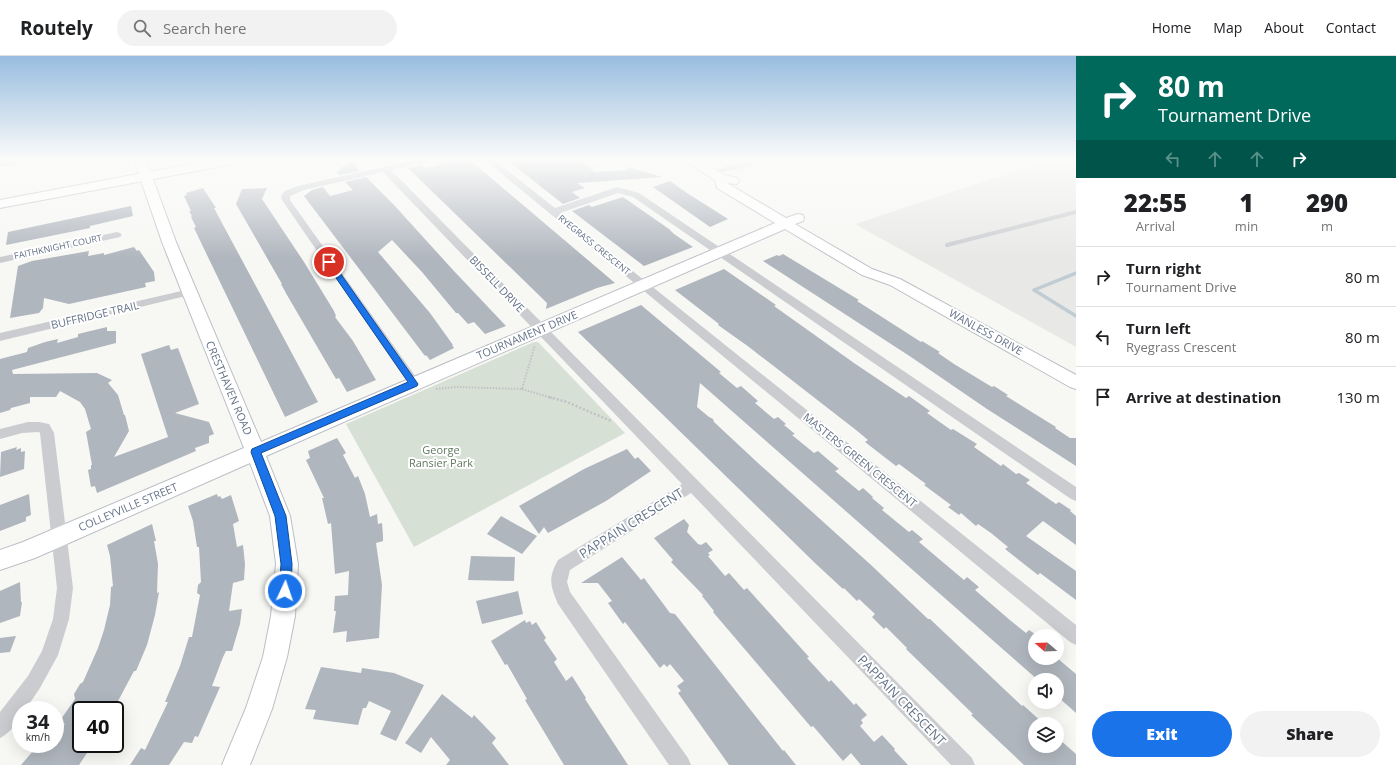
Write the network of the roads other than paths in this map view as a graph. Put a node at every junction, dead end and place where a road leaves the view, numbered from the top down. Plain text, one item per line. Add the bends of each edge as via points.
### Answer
1 (57, 193) edge
2 (152, 193) edge
3 (288, 193) edge
4 (407, 193) edge
5 (530, 193) edge
6 (606, 193) edge
7 (630, 193) edge
8 (737, 193) edge
9 (0, 204) edge
10 (553, 212) junction
11 (1076, 212) edge
12 (792, 221) junction
13 (117, 235) dead end
14 (947, 245) dead end
15 (720, 253) junction
16 (0, 260) edge
17 (644, 285) junction
18 (190, 292) junction
19 (539, 335) junction
20 (0, 338) edge
21 (1076, 383) edge
22 (414, 384) junction
23 (0, 434) edge
24 (256, 452) junction
25 (692, 485) junction
26 (1076, 495) edge
27 (59, 537) junction
28 (0, 560) edge
29 (1076, 636) edge
30 (0, 728) edge
31 (242, 764) edge
32 (681, 765) edge
33 (965, 765) edge

1 - 9 main road
2 - 18 street, CRESTHAVEN ROAD
3 - 22 street via 285,196 286,200
4 - 19 street, BISSELL DRIVE
5 - 10 street, RYEGRASS CRESCENT
6 - 10 street
7 - 15 street
8 - 12 street, WANLESS DRIVE
10 - 17 street, RYEGRASS CRESCENT
11 - 14 lane
12 - 15 street, TOURNAMENT DRIVE
12 - 21 street, WANLESS DRIVE via 867,272 895,282
13 - 16 street, FAITHKNIGHT COURT
15 - 17 street, TOURNAMENT DRIVE
15 - 26 street
17 - 19 street, TOURNAMENT DRIVE
17 - 29 street, MASTERS GREEN CRESCENT
18 - 20 street, BUFFRIDGE TRAIL
18 - 24 street, CRESTHAVEN ROAD
19 - 22 street, TOURNAMENT DRIVE
19 - 25 street, BISSELL DRIVE
22 - 24 street, TOURNAMENT DRIVE
23 - 27 street via 30,426 44,428 48,441
24 - 27 street, COLLEYVILLE STREET
24 - 31 street, CRESTHAVEN ROAD via 280,516 287,564 283,616 275,657
25 - 32 street, PAPPAIN CRESCENT via 564,565 559,573 558,585 564,598
25 - 33 street, PAPPAIN CRESCENT
27 - 28 street, COLLEYVILLE STREET
27 - 30 street via 65,588 57,636 34,682

